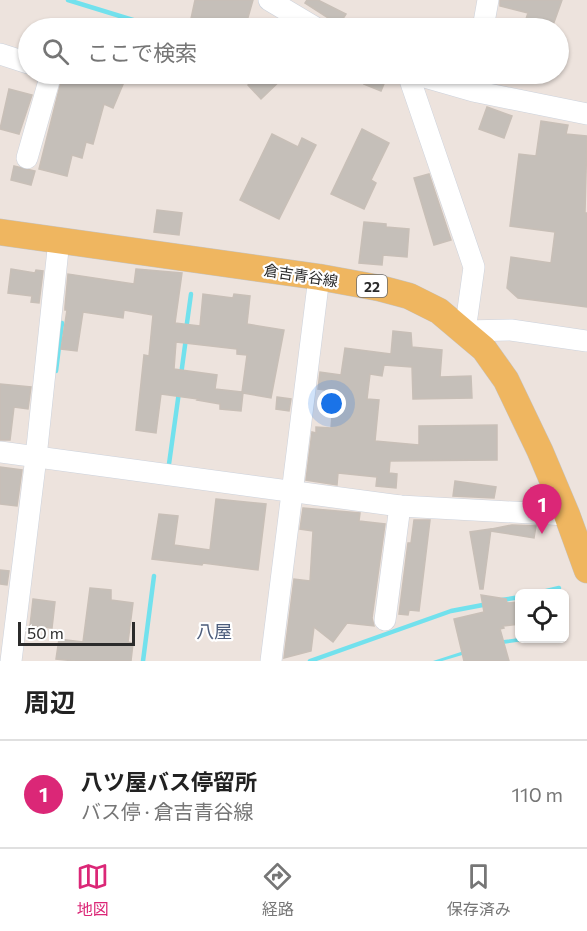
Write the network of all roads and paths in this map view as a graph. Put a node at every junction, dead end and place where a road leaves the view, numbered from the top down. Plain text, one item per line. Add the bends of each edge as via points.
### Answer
1 (269, 0) edge
2 (488, 0) edge
3 (299, 18) edge
4 (485, 18) edge
5 (0, 54) edge
6 (18, 60) edge
7 (48, 84) edge
8 (411, 84) edge
9 (482, 84) edge
10 (587, 114) edge
11 (27, 158) dead end
12 (0, 232) edge
13 (59, 240) junction
14 (319, 277) junction
15 (465, 331) junction
16 (587, 341) edge
17 (0, 452) edge
18 (36, 458) junction
19 (291, 491) junction
20 (400, 506) junction
21 (567, 515) junction
22 (587, 570) edge
23 (385, 620) dead end
24 (10, 661) edge
25 (271, 661) edge

1 - 3 street
2 - 4 street
5 - 6 street
7 - 11 street
8 - 15 street via 474,267
9 - 10 street
12 - 13 main road, 倉吉青谷線 / 22
13 - 14 main road, 倉吉青谷線 / 22
13 - 18 street
14 - 15 main road, 倉吉青谷線 / 22 via 409,296 439,311
14 - 19 street
15 - 16 street via 511,330
15 - 21 main road, 倉吉青谷線 / 22 via 484,349 506,380
17 - 18 street
18 - 19 street
18 - 24 street
19 - 20 street
19 - 25 street
20 - 21 street
20 - 23 street
21 - 22 main road, 倉吉青谷線 / 22

